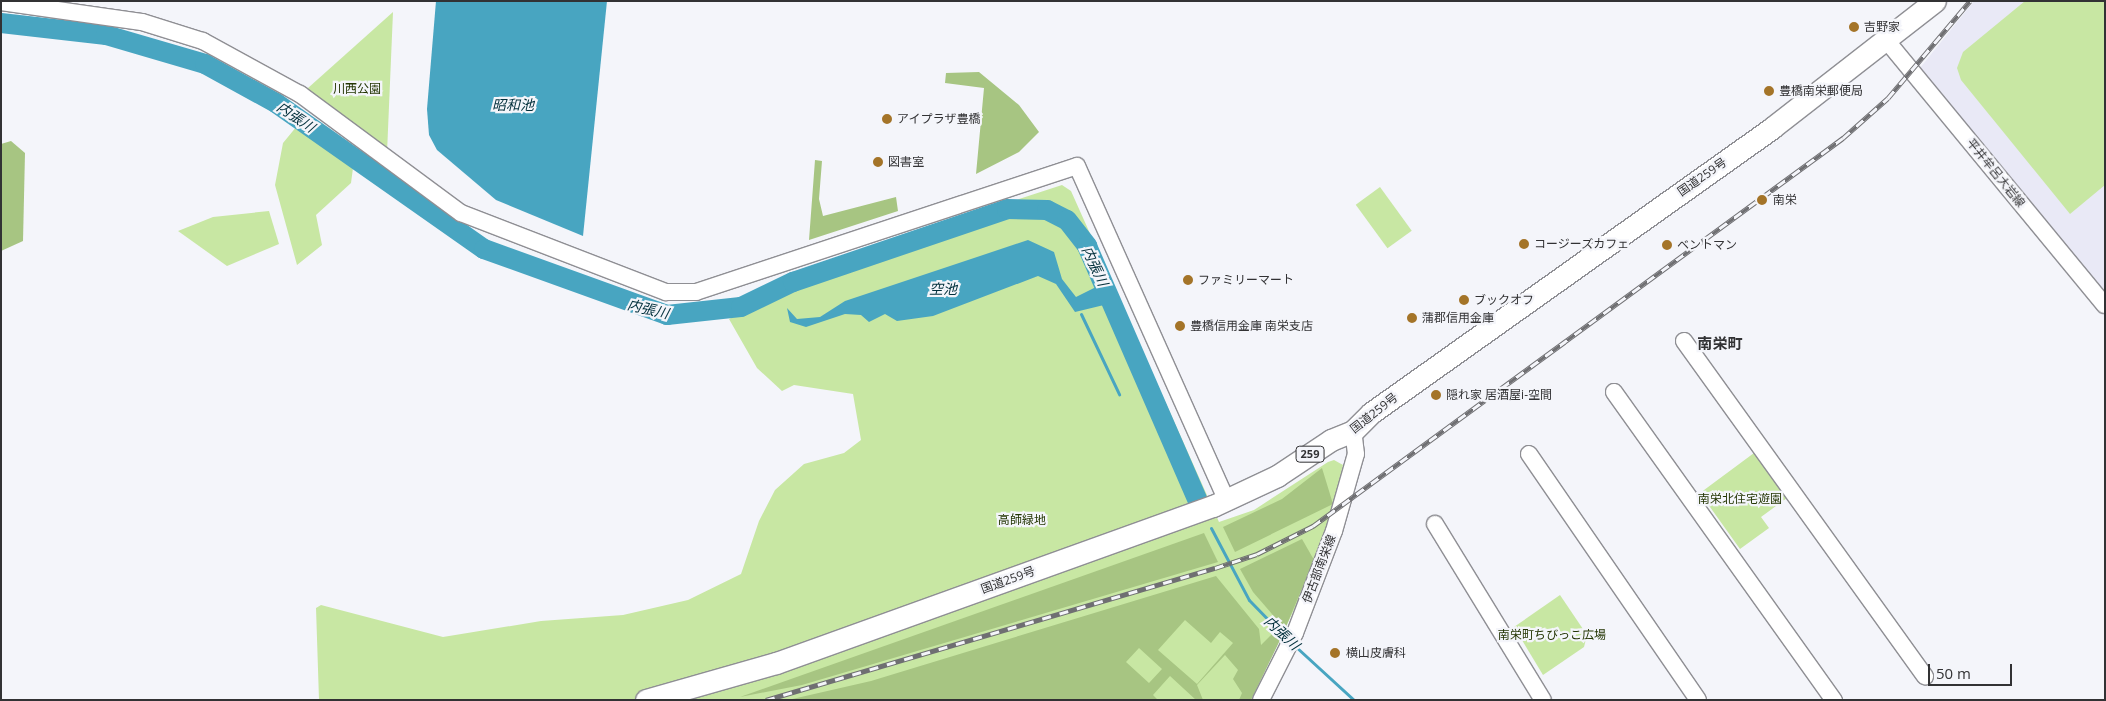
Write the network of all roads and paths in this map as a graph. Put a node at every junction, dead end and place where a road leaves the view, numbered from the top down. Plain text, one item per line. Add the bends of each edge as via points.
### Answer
1 (1936, 1) edge
2 (1, 2) edge
3 (1886, 42) junction
4 (2105, 305) edge
5 (1684, 341) dead end
6 (1614, 392) dead end
7 (1353, 431) junction
8 (1529, 454) dead end
9 (1227, 501) junction
10 (1435, 524) dead end
11 (1925, 677) dead end
12 (646, 700) edge
13 (1261, 700) edge
14 (1543, 700) edge
15 (1698, 700) edge
16 (1834, 700) edge

1 - 3 highway, 国道259号 / 259
2 - 9 street via 142,22 203,41 300,94 461,213 666,292 696,292 1077,166
3 - 4 street, 平井牟呂大岩線
3 - 7 highway, 国道259号 / 259 via 1371,413
5 - 11 street
6 - 16 street
7 - 9 highway, 国道259号 / 259
7 - 13 street, 伊古部南栄線 via 1356,454 1334,531 1290,642
8 - 15 street
9 - 12 highway, 国道259号 / 259 via 776,663
10 - 14 street

